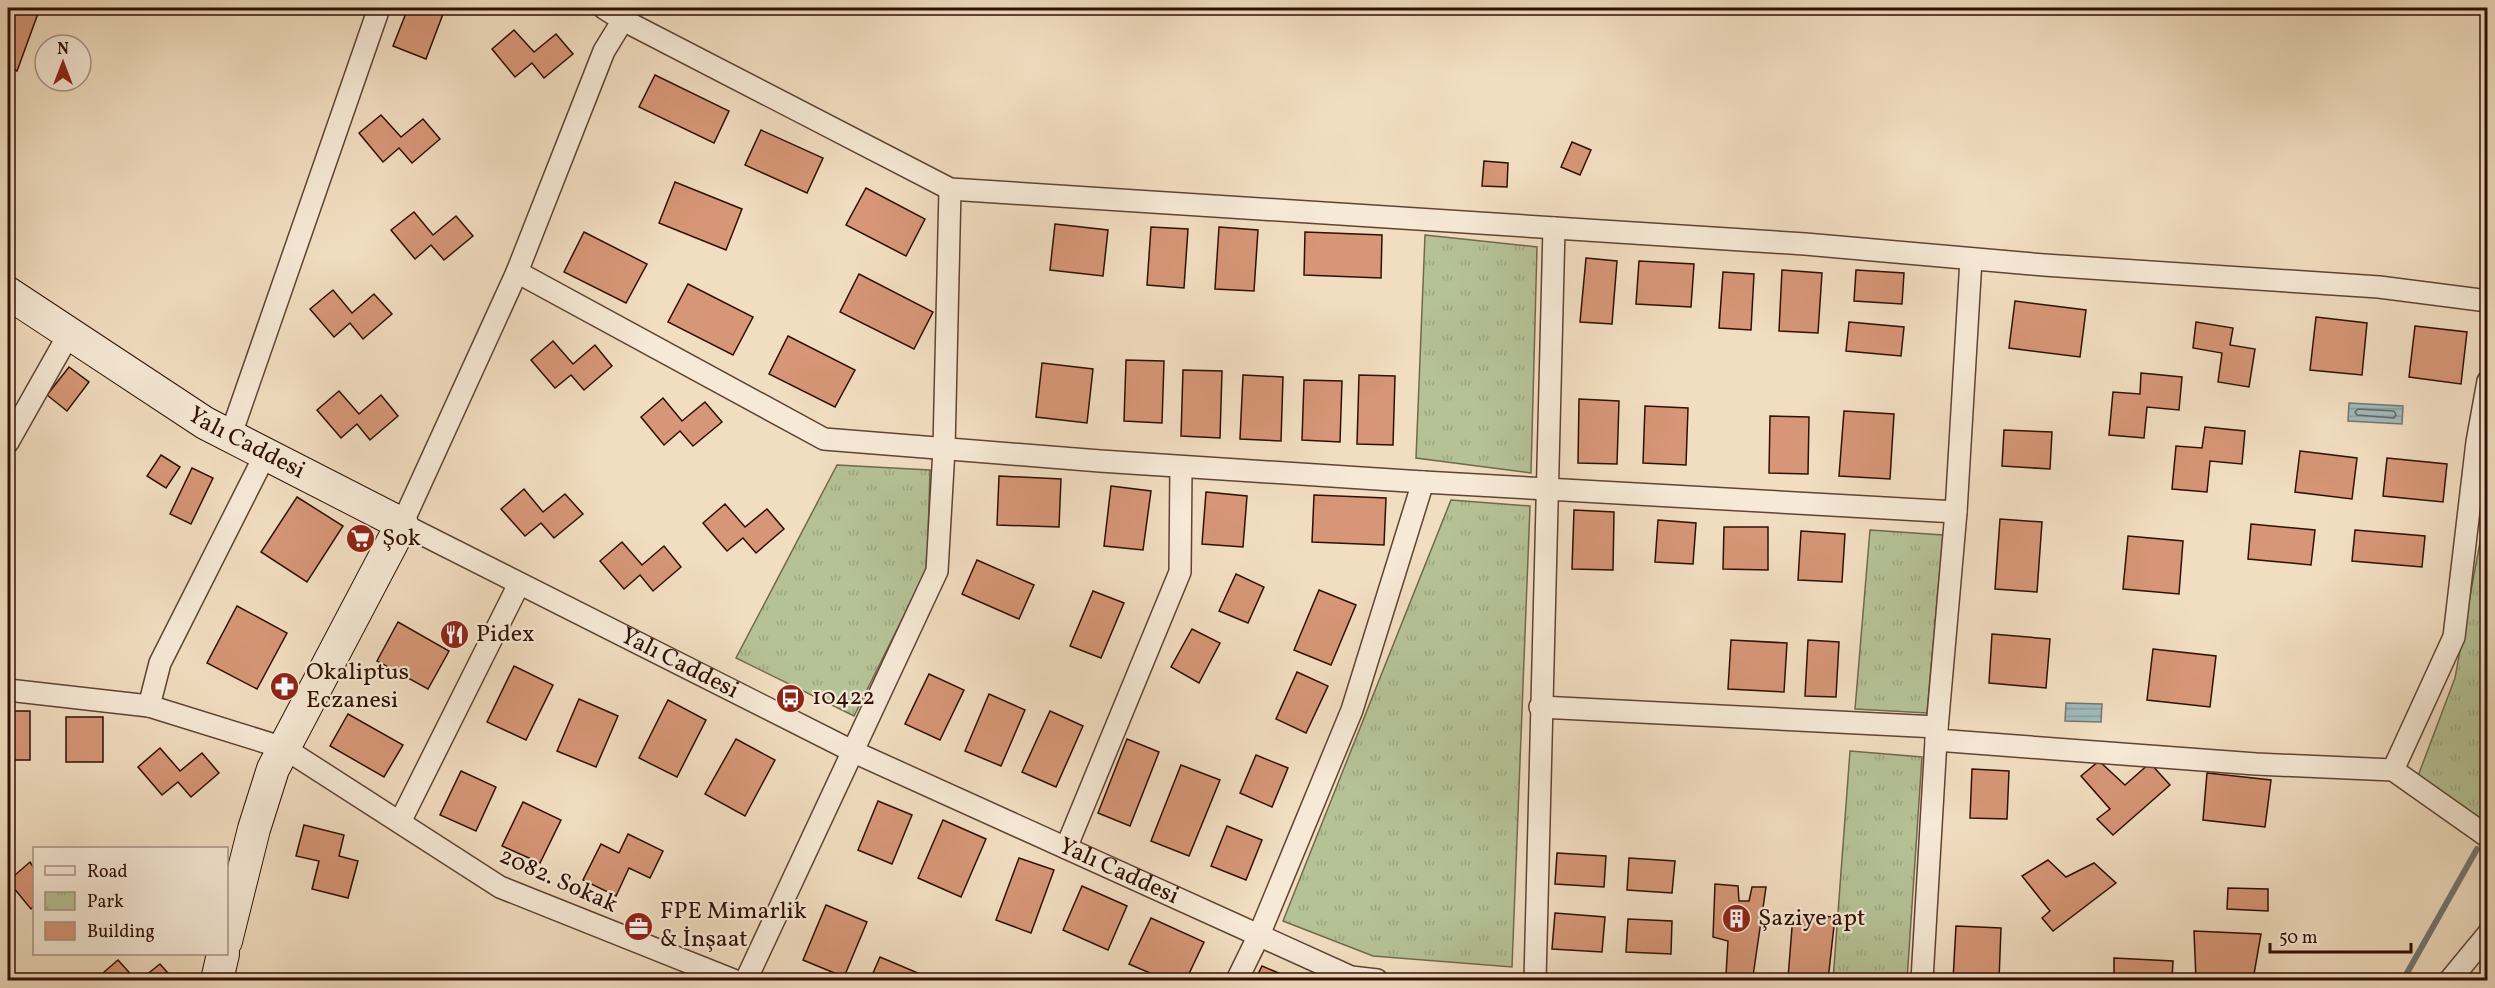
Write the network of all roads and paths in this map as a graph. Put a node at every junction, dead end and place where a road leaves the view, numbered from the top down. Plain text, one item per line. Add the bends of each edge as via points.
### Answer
1 (379, 8) edge
2 (604, 8) edge
3 (623, 20) junction
4 (950, 189) junction
5 (1554, 228) junction
6 (1971, 259) junction
7 (517, 272) junction
8 (8, 293) edge
9 (2487, 301) edge
10 (69, 333) junction
11 (2487, 381) edge
12 (230, 436) junction
13 (8, 442) edge
14 (944, 449) junction
15 (265, 455) junction
16 (1181, 467) junction
17 (1424, 482) junction
18 (1548, 489) junction
19 (1956, 512) junction
20 (402, 524) junction
21 (519, 584) junction
22 (8, 690) edge
23 (148, 706) junction
24 (1540, 707) junction
25 (1937, 734) junction
26 (284, 748) junction
27 (854, 752) junction
28 (2393, 770) junction
29 (400, 822) junction
30 (2487, 837) edge
31 (1066, 848) junction
32 (228, 933) edge
33 (2487, 934) edge
34 (1259, 935) junction
35 (224, 955) edge
36 (217, 981) edge
37 (733, 981) edge
38 (746, 981) edge
39 (1237, 981) edge
40 (1377, 981) edge
41 (1535, 981) edge
42 (1922, 981) edge
43 (2450, 981) edge

1 - 12 street
2 - 3 street
3 - 4 street
3 - 7 street via 604,51
4 - 5 street
4 - 14 street
5 - 6 street
5 - 18 street
6 - 9 street via 2379,287
6 - 19 street
7 - 14 street via 824,439
7 - 20 street
8 - 10 street, Yalı Caddesi
10 - 12 street, Yalı Caddesi
10 - 13 street
11 - 28 street via 2454,637
12 - 15 street, Yalı Caddesi
14 - 16 street
14 - 27 street via 937,571
15 - 20 street, Yalı Caddesi
15 - 23 street via 160,663
16 - 17 street
16 - 31 street via 1180,572
17 - 18 street
17 - 34 street via 1352,710
18 - 19 street
18 - 24 street
19 - 25 street
20 - 21 street, Yalı Caddesi
20 - 26 street
21 - 27 street, Yalı Caddesi
21 - 29 street
22 - 23 street, 2082. Sokak
23 - 26 street, 2082. Sokak
24 - 25 street
24 - 41 street
25 - 28 street via 2256,764
25 - 42 street
26 - 29 street, 2082. Sokak
26 - 32 street via 273,769 254,829
27 - 31 street, Yalı Caddesi
27 - 38 street
28 - 30 street
29 - 37 street, 2082. Sokak via 500,887
31 - 34 street, Yalı Caddesi
33 - 43 street
34 - 39 street
34 - 40 street, Yalı Caddesi via 1351,977
35 - 36 street

